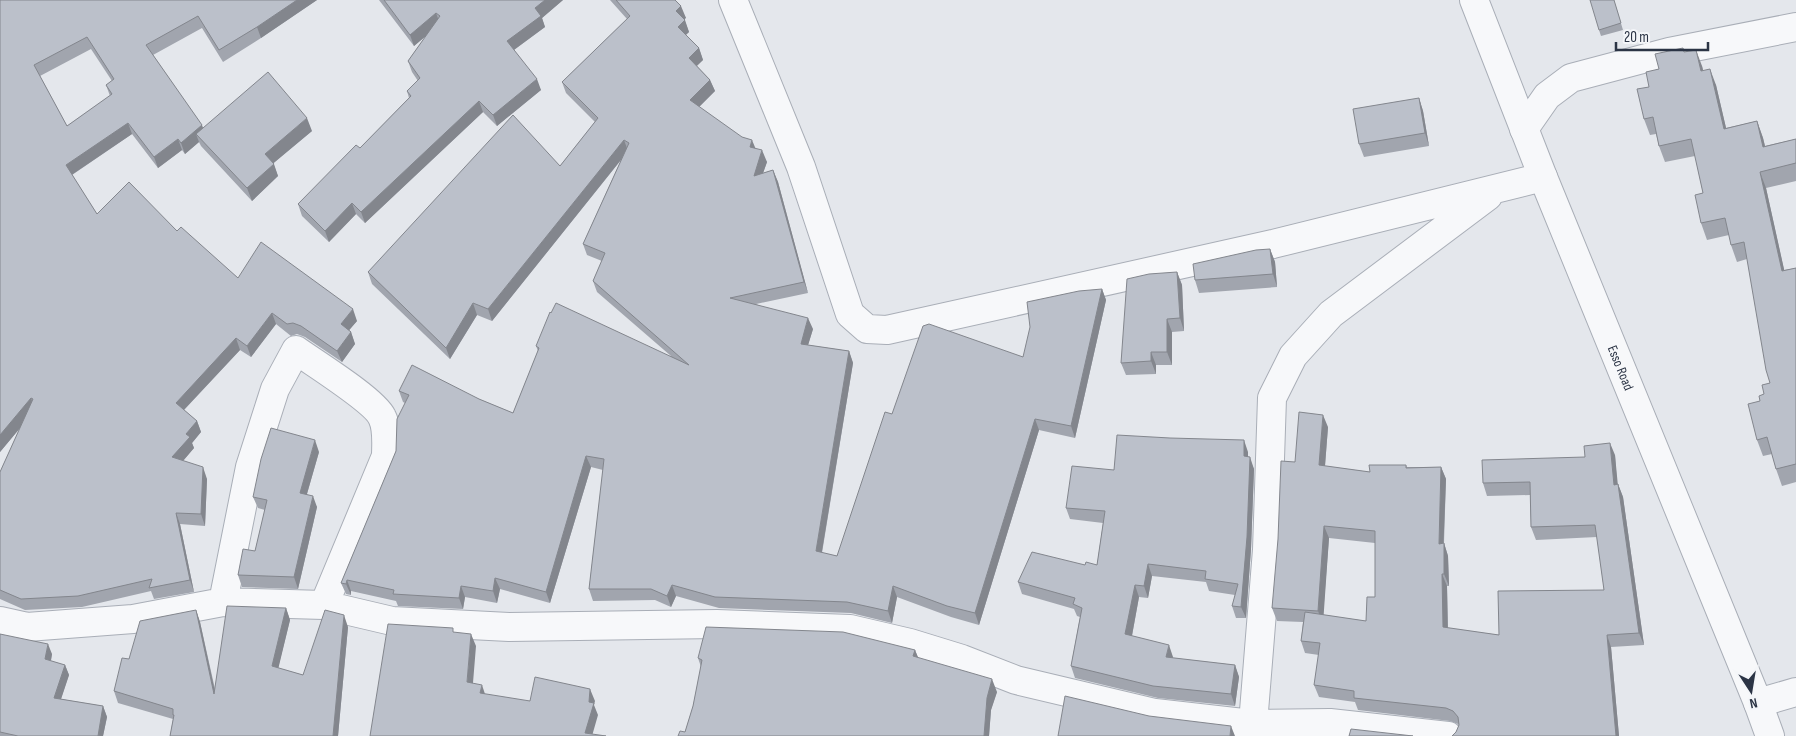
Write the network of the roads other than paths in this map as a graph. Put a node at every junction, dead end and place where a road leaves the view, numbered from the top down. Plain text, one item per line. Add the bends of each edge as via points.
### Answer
1 (733, 0) edge
2 (1474, 0) edge
3 (1796, 27) edge
4 (1524, 129) junction
5 (1543, 177) junction
6 (1498, 189) junction
7 (223, 602) junction
8 (324, 605) junction
9 (0, 621) edge
10 (1796, 692) edge
11 (1758, 703) junction
12 (1252, 730) edge
13 (1448, 736) edge
14 (1770, 736) edge

1 - 6 street via 801,167 850,314 867,329 886,330 1273,244
2 - 4 street, Esso Road
3 - 4 street via 1669,52 1571,78 1547,96
4 - 5 street, Esso Road
5 - 6 street
5 - 11 street, Esso Road
6 - 12 street via 1331,314 1293,356 1272,398 1267,550
7 - 8 street
7 - 8 street via 250,467 275,389 296,350 370,403 382,417 386,433 386,456
7 - 9 street via 94,623 27,627
8 - 12 street via 392,621 483,626 717,624 850,629 910,643 1016,680 1074,695
10 - 11 street
11 - 14 street, Esso Road
12 - 13 street via 1330,723

